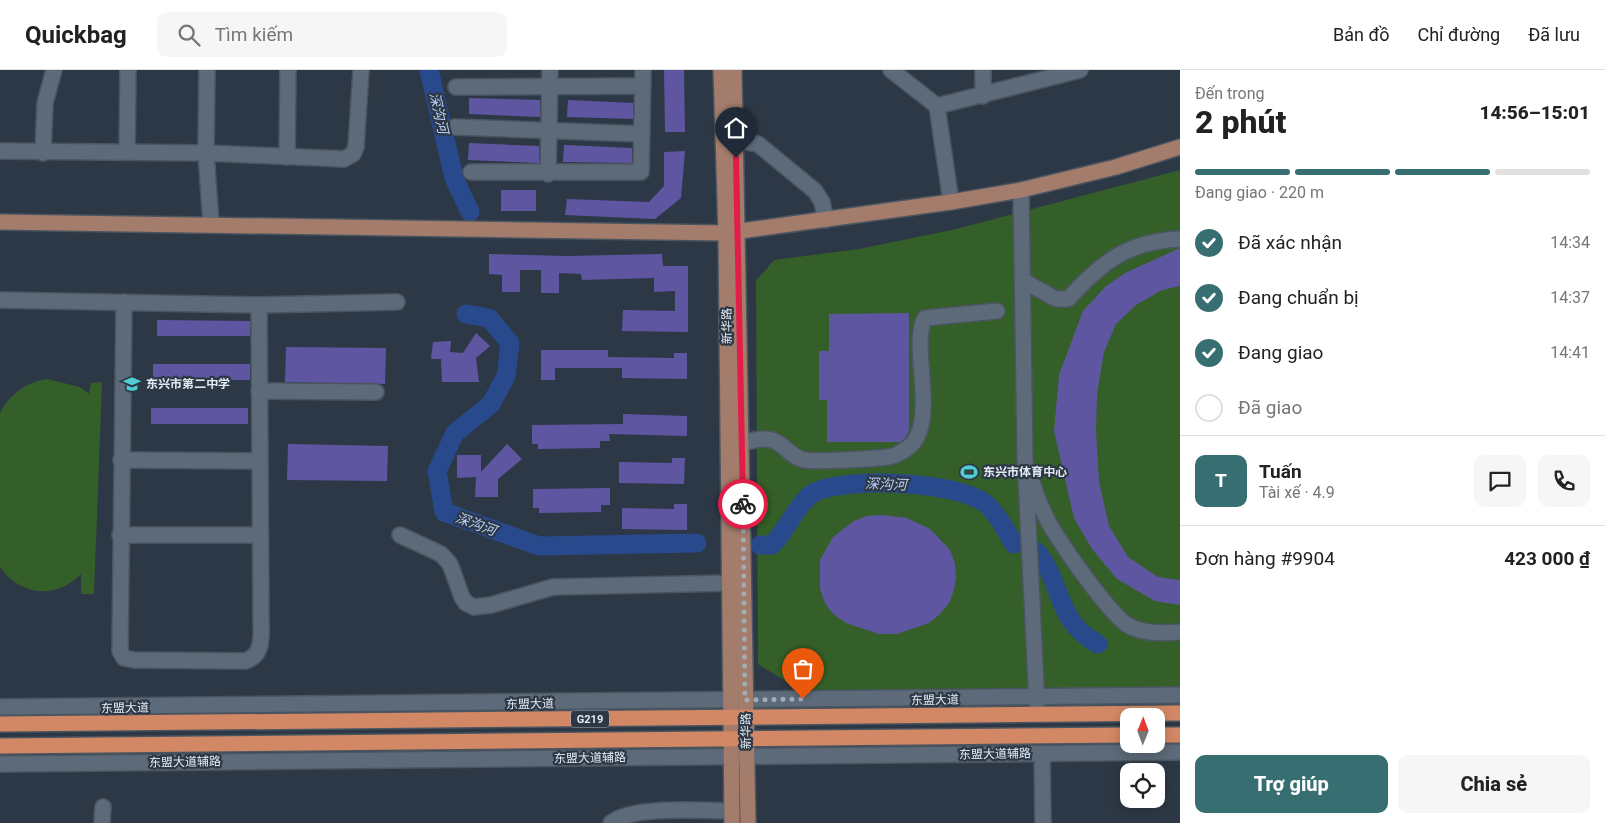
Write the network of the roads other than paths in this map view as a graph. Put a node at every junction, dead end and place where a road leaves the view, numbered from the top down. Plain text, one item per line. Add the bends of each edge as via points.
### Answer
1 (54, 70) edge
2 (128, 70) edge
3 (207, 70) edge
4 (288, 70) edge
5 (361, 70) edge
6 (550, 70) edge
7 (643, 70) edge
8 (721, 70) edge
9 (734, 70) edge
10 (891, 70) edge
11 (983, 70) edge
12 (1080, 70) edge
13 (550, 86) junction
14 (643, 86) junction
15 (456, 87) dead end
16 (983, 96) junction
17 (937, 106) junction
18 (455, 127) dead end
19 (549, 131) junction
20 (642, 134) junction
21 (736, 140) junction
22 (1180, 147) edge
23 (0, 151) edge
24 (44, 152) junction
25 (127, 152) junction
26 (206, 153) junction
27 (287, 157) junction
28 (471, 172) dead end
29 (548, 174) junction
30 (1021, 190) junction
31 (951, 202) junction
32 (826, 220) junction
33 (0, 222) edge
34 (211, 224) junction
35 (732, 232) junction
36 (1180, 239) edge
37 (1022, 280) junction
38 (0, 300) edge
39 (124, 302) junction
40 (397, 302) dead end
41 (259, 305) junction
42 (997, 311) dead end
43 (259, 390) junction
44 (376, 392) dead end
45 (742, 442) junction
46 (1025, 458) junction
47 (121, 460) junction
48 (259, 461) junction
49 (120, 535) junction
50 (259, 535) junction
51 (400, 535) dead end
52 (731, 583) junction
53 (1180, 632) edge
54 (1180, 695) edge
55 (1036, 697) junction
56 (739, 700) junction
57 (0, 707) edge
58 (1180, 713) edge
59 (1037, 714) junction
60 (739, 717) junction
61 (0, 724) edge
62 (1120, 735) edge
63 (1165, 735) edge
64 (1180, 735) edge
65 (739, 739) junction
66 (0, 746) edge
67 (1180, 752) edge
68 (1042, 754) junction
69 (739, 756) junction
70 (0, 764) edge
71 (103, 807) dead end
72 (732, 817) edge
73 (102, 823) edge
74 (611, 823) edge
75 (748, 823) edge
76 (1043, 823) edge

1 - 24 street via 45,103
2 - 25 street
3 - 26 street
4 - 27 street
5 - 27 street via 353,154 344,159
6 - 13 street
7 - 14 street
8 - 35 main road, 新华路
9 - 21 main road, 新华路
10 - 17 street
11 - 16 street
12 - 16 street
13 - 14 street
13 - 15 street
13 - 19 street
14 - 20 street
16 - 17 street
17 - 31 street
18 - 19 street
19 - 20 street
19 - 29 street
20 - 29 street via 641,172
21 - 32 street via 758,144 815,191 822,202
21 - 35 main road, 新华路
22 - 30 main road via 1116,167
23 - 24 street
24 - 25 street
25 - 26 street
26 - 27 street
26 - 34 street
28 - 29 street
30 - 31 main road
30 - 37 street
31 - 32 main road
32 - 35 main road
33 - 34 main road
34 - 35 main road
35 - 45 main road, 新华路
35 - 52 main road, 新华路
36 - 37 street via 1140,244 1116,256 1068,299 1056,299
37 - 46 street
38 - 39 street
39 - 41 street
39 - 47 street
40 - 41 street
41 - 43 street
42 - 45 street via 925,318 920,330 923,372 920,428 914,441 905,449 889,457 804,460 773,440
43 - 44 street
43 - 48 street
45 - 56 main road, 新华路
46 - 53 street via 1035,494 1050,525 1115,612 1129,626 1154,634
46 - 55 street
47 - 48 street
47 - 49 street
48 - 50 street
49 - 50 street
49 - 50 street via 119,645 124,658 245,661 260,651
51 - 52 street via 441,554 450,564 462,597 474,607 553,586
52 - 56 main road, 新华路
54 - 55 street
55 - 56 street
55 - 59 street
56 - 57 street
56 - 60 main road, 新华路
58 - 59 highway, 东盟大道 / G219
59 - 60 highway, 东盟大道 / G219
60 - 61 highway, 东盟大道 / G219
60 - 65 main road, 新华路
62 - 65 highway, G219
63 - 64 highway
65 - 66 highway, G219
65 - 69 main road, 新华路
67 - 68 street, 东盟大道辅路
68 - 69 street, 东盟大道辅路
68 - 76 street
69 - 70 street, 东盟大道辅路
69 - 72 main road, 新华路
69 - 75 main road, 新华路
71 - 73 street
72 - 74 street via 644,812 625,814

